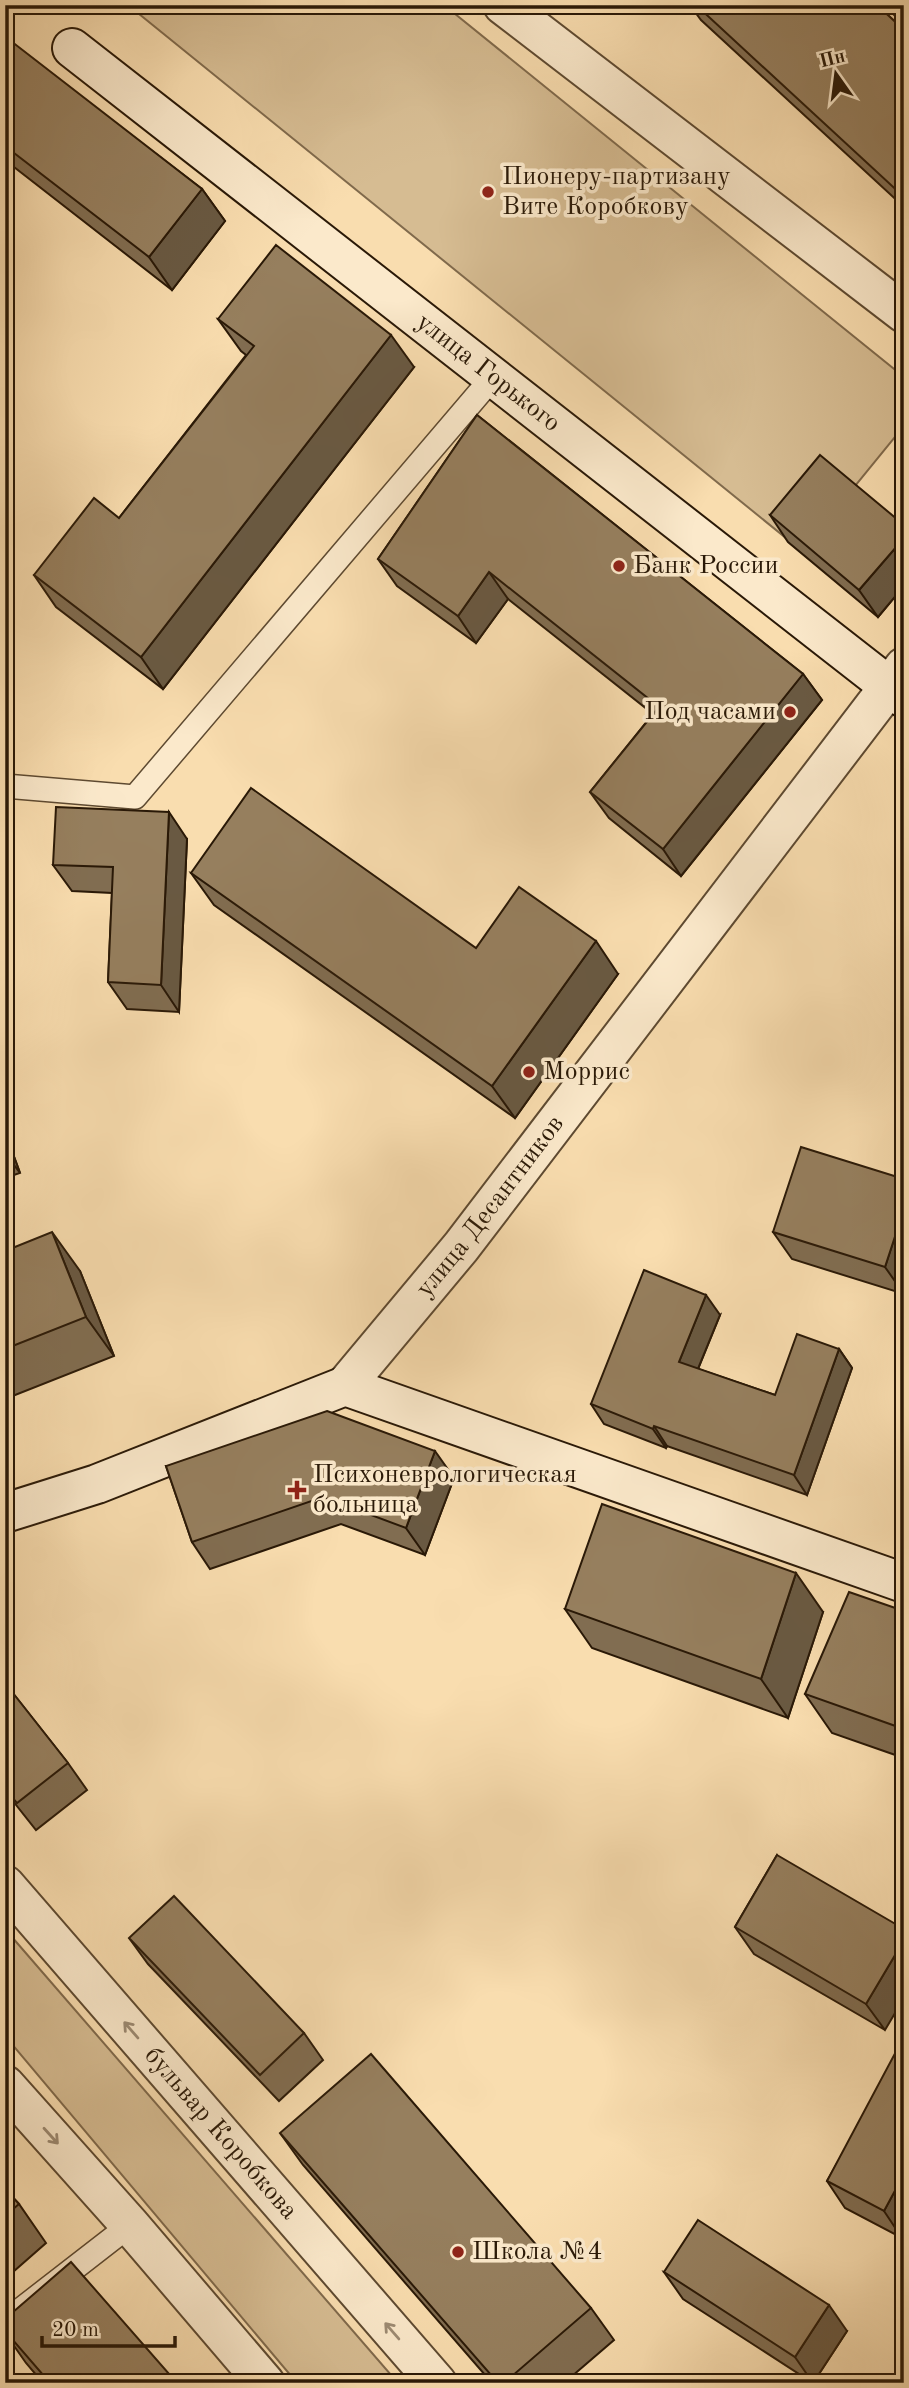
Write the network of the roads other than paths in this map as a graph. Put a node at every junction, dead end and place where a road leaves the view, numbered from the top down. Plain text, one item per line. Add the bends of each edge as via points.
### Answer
1 (503, 5) edge
2 (72, 48) dead end
3 (904, 313) edge
4 (494, 377) junction
5 (899, 684) edge
6 (5, 786) edge
7 (345, 1386) junction
8 (5, 1513) edge
9 (904, 1583) edge
10 (5, 1885) edge
11 (5, 2085) edge
12 (130, 2225) junction
13 (5, 2322) edge
14 (265, 2383) edge
15 (437, 2383) edge

1 - 3 street
2 - 4 street, улица Горького
4 - 5 street, улица Горького
4 - 6 lane via 135,797
5 - 7 street, улица Десантников via 461,1247
7 - 8 street, улица Десантников via 97,1485
7 - 9 street
15 -> 10 street, бульвар Коробкова
11 -> 12 street
12 - 13 lane
12 - 14 street

